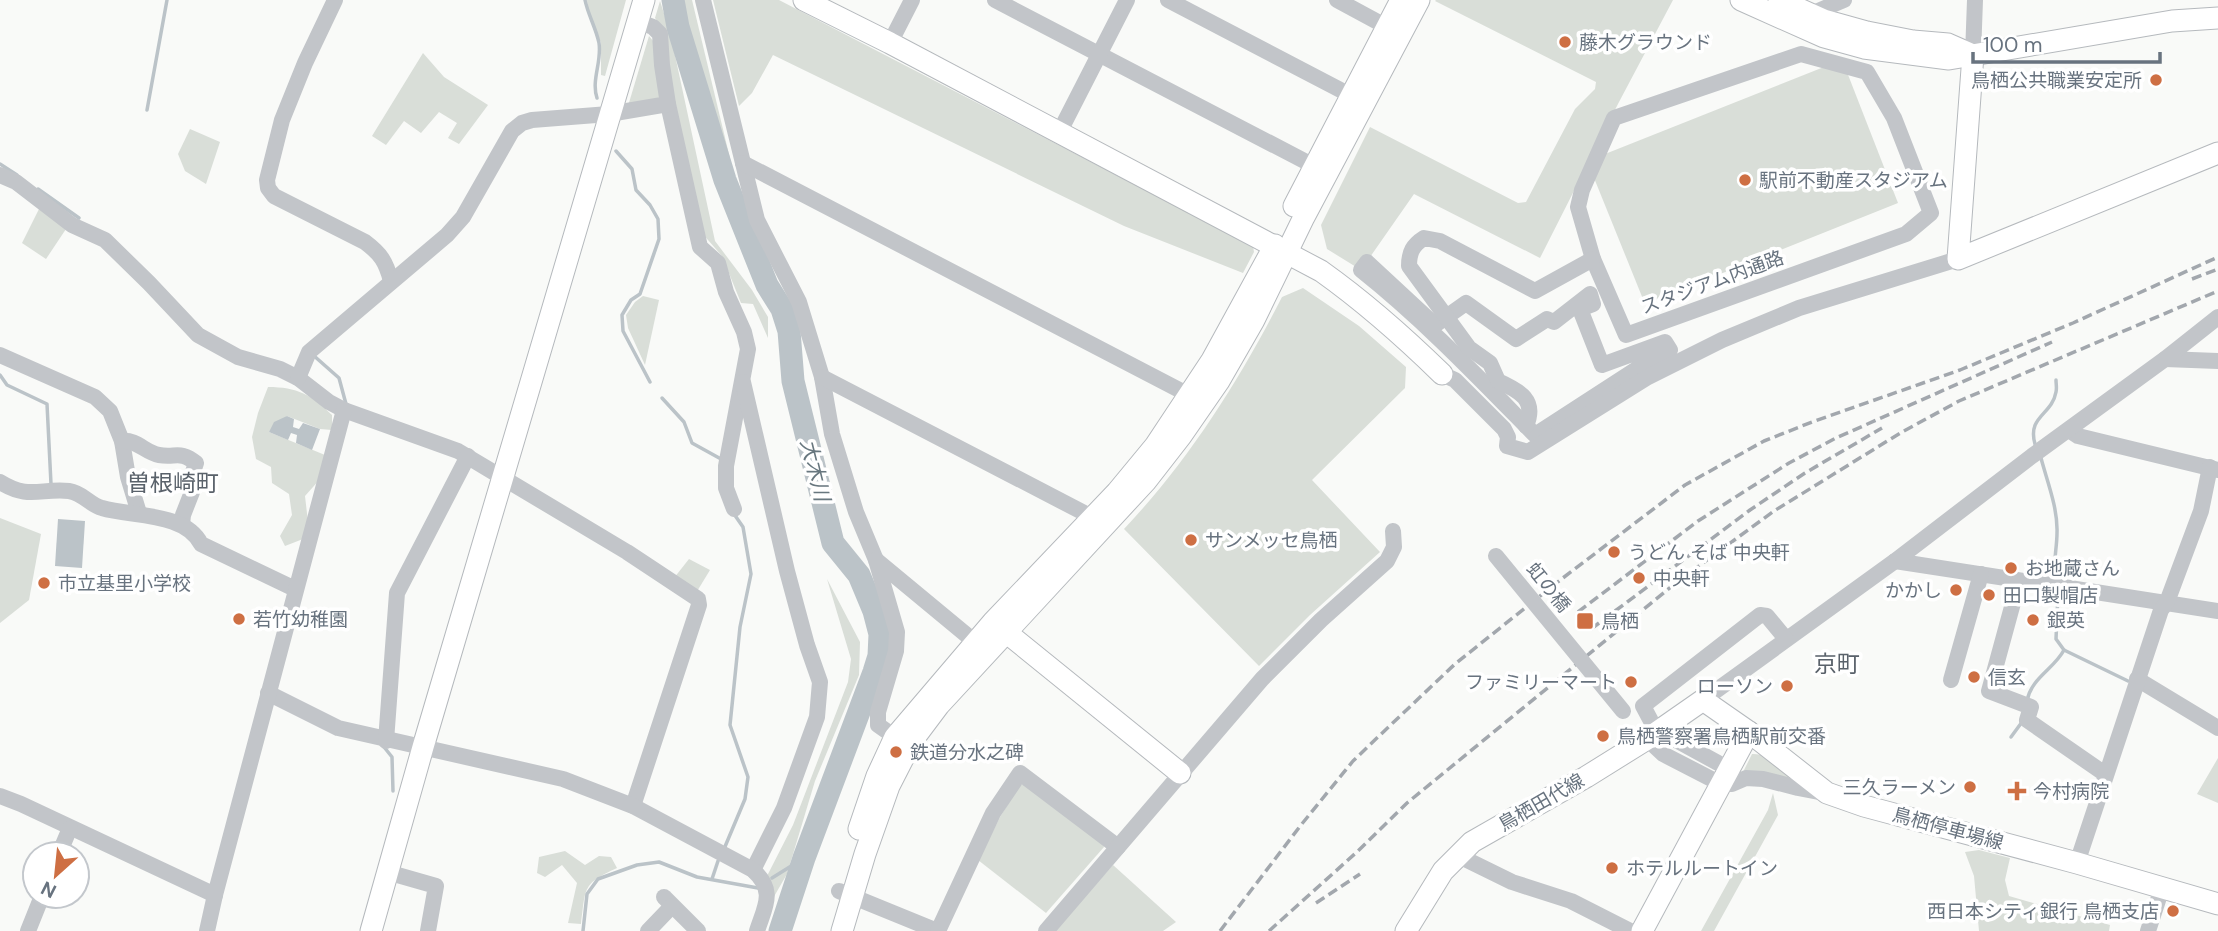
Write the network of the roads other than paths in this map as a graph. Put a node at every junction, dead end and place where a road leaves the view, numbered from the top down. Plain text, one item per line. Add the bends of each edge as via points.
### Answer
1 (335, 0) edge
2 (644, 0) edge
3 (703, 0) edge
4 (804, 0) edge
5 (912, 0) edge
6 (995, 0) edge
7 (1127, 0) edge
8 (1168, 0) edge
9 (1337, 0) edge
10 (1401, 0) edge
11 (1419, 0) edge
12 (1741, 0) edge
13 (1844, 0) edge
14 (1975, 0) edge
15 (1787, 2) edge
16 (1811, 14) junction
17 (2218, 18) edge
18 (637, 21) junction
19 (1387, 27) junction
20 (890, 43) junction
21 (1100, 55) junction
22 (1973, 55) junction
23 (1352, 96) junction
24 (668, 104) junction
25 (609, 114) junction
26 (1059, 133) junction
27 (2218, 152) edge
28 (743, 163) junction
29 (1314, 166) junction
30 (0, 175) edge
31 (1281, 249) junction
32 (1593, 259) junction
33 (1958, 259) junction
34 (391, 281) junction
35 (1446, 316) junction
36 (2218, 317) edge
37 (1456, 330) junction
38 (1444, 343) junction
39 (0, 355) edge
40 (2165, 359) junction
41 (2218, 362) edge
42 (1442, 374) joint
43 (822, 377) junction
44 (298, 378) junction
45 (743, 382) junction
46 (1189, 395) junction
47 (344, 410) junction
48 (1526, 426) junction
49 (2069, 430) junction
50 (122, 441) junction
51 (468, 456) junction
52 (2214, 468) edge
53 (503, 477) junction
54 (0, 482) edge
55 (734, 509) dead end
56 (139, 513) junction
57 (1092, 517) junction
58 (182, 525) junction
59 (1393, 531) dead end
60 (1496, 556) dead end
61 (876, 560) junction
62 (1895, 562) junction
63 (1981, 575) junction
64 (2019, 581) junction
65 (295, 589) junction
66 (2166, 603) junction
67 (2218, 611) edge
68 (1000, 627) junction
69 (1786, 639) junction
70 (975, 642) junction
71 (2137, 679) junction
72 (1951, 680) dead end
73 (268, 693) junction
74 (1703, 700) junction
75 (1623, 711) dead end
76 (2218, 728) edge
77 (1749, 732) junction
78 (1656, 733) junction
79 (895, 737) junction
80 (386, 741) junction
81 (423, 747) junction
82 (1180, 773) junction
83 (2105, 774) junction
84 (1725, 776) junction
85 (1827, 793) junction
86 (0, 796) edge
87 (633, 806) junction
88 (70, 828) junction
89 (65, 840) edge
90 (1118, 846) junction
91 (1459, 856) junction
92 (2077, 863) junction
93 (753, 870) junction
94 (387, 872) junction
95 (2162, 888) junction
96 (846, 894) junction
97 (215, 895) junction
98 (2218, 904) edge
99 (36, 910) edge
100 (28, 931) edge
101 (208, 931) edge
102 (371, 931) edge
103 (428, 931) edge
104 (648, 931) edge
105 (698, 931) edge
106 (757, 931) edge
107 (827, 931) edge
108 (842, 931) edge
109 (937, 931) edge
110 (1046, 931) edge
111 (1406, 931) edge
112 (1630, 931) edge
113 (1642, 931) edge
114 (2148, 931) edge

1 - 34 street via 282,120 268,188 274,196 365,242 386,263
2 - 18 street
3 - 28 street
4 - 20 street
5 - 20 street
6 - 21 street
7 - 21 street
8 - 23 street
9 - 19 street
10 - 19 street
11 - 31 street
12 - 22 street via 1824,37 1864,48 1949,59
13 - 16 street
14 - 22 street
15 - 16 street
16 - 22 street via 1867,32 1948,44
17 - 22 street via 2172,21
18 - 24 street via 660,34
18 - 25 street
19 - 23 street
20 - 26 street
21 - 26 street
21 - 29 street
22 - 33 street
23 - 29 street
24 - 25 street
24 - 45 street via 700,247 718,263 744,332 748,349
25 - 34 street via 522,123 512,131 463,217
25 - 53 street
26 - 31 street
27 - 33 street
28 - 43 street via 757,220 799,302
28 - 46 street
29 - 31 street
30 - 44 street via 72,225 105,240 198,335 238,357
31 - 42 street via 1365,302
31 - 46 street
31 - 68 street via 1254,320 1181,436 1146,481
32 - 32 street, スタジアム内通路 via 1578,207 1614,118 1801,54 1867,72 1894,118 1931,213 1906,234 1626,335
32 - 35 street via 1535,291 1440,241 1424,238 1414,244 1409,266
33 - 42 street via 1799,308 1722,340 1648,377 1528,452 1507,446 1504,429 1455,380
34 - 44 street via 309,352
35 - 37 street
35 - 38 street via 1434,325 1367,262 1361,270
35 - 48 street via 1466,303 1516,339 1547,319 1554,321 1590,293 1593,304 1580,309 1602,365 1665,342 1670,350 1535,435
36 - 40 street
37 - 38 street
37 - 48 street via 1469,348 1490,363 1498,381 1519,390 1525,398 1530,406
38 - 48 street
39 - 50 street via 95,397 110,411
40 - 41 street
40 - 49 street
43 - 57 street
43 - 61 street via 832,434
44 - 47 street
45 - 55 street via 726,466 726,488
45 - 93 street via 787,571 820,682 817,716 784,808
46 - 57 street via 1155,446
47 - 51 street
47 - 65 street
49 - 52 street via 2078,436
49 - 62 street
50 - 56 street
50 - 58 street via 157,455 185,454 196,463
51 - 53 street
51 - 80 street via 397,593
52 - 66 street
53 - 81 street
53 - 87 street via 698,599
54 - 56 street via 28,493 68,491 100,508
56 - 58 street
57 - 68 street
58 - 65 street via 201,544
59 - 82 street via 1394,547 1387,561 1262,679
60 - 75 street, 虹の橋, bridge
61 - 70 street
61 - 79 street via 897,632 878,725
62 - 63 street
62 - 69 street
63 - 64 street
63 - 72 street
64 - 66 street
64 - 83 street via 1989,691 2027,706 2027,720
65 - 73 street
66 - 67 street
66 - 71 street
68 - 70 street
68 - 82 street
68 - 96 street via 912,741
69 - 74 street
69 - 78 street via 1767,616 1760,615 1643,706
70 - 79 street
71 - 76 street
71 - 83 street
73 - 80 street via 338,729
73 - 97 street
74 - 77 street, 鳥栖停車場線
74 - 78 street, 鳥栖田代線
77 - 84 street
77 - 85 street, 鳥栖停車場線
78 - 84 street via 1663,754
78 - 91 street, 鳥栖田代線 via 1472,842
79 - 96 street via 877,776
80 - 81 street
81 - 87 street via 563,779
81 - 94 street
82 - 90 street
83 - 92 street
84 - 85 street via 1732,784 1746,778 1762,779
84 - 113 street
85 - 92 street, 鳥栖停車場線
86 - 88 street
87 - 93 street
88 - 89 street
88 - 97 street
90 - 109 street via 1020,772 993,813
90 - 110 street
91 - 111 street, 鳥栖田代線 via 1443,871
91 - 112 street via 1512,882 1571,901
92 - 95 street, 鳥栖停車場線
93 - 106 street via 767,887
94 - 102 street
94 - 103 street via 436,886
95 - 98 street, 鳥栖停車場線
95 - 114 street
96 - 107 street
96 - 108 street
96 - 109 street
97 - 101 street
99 - 100 street
104 - 105 street via 668,901

